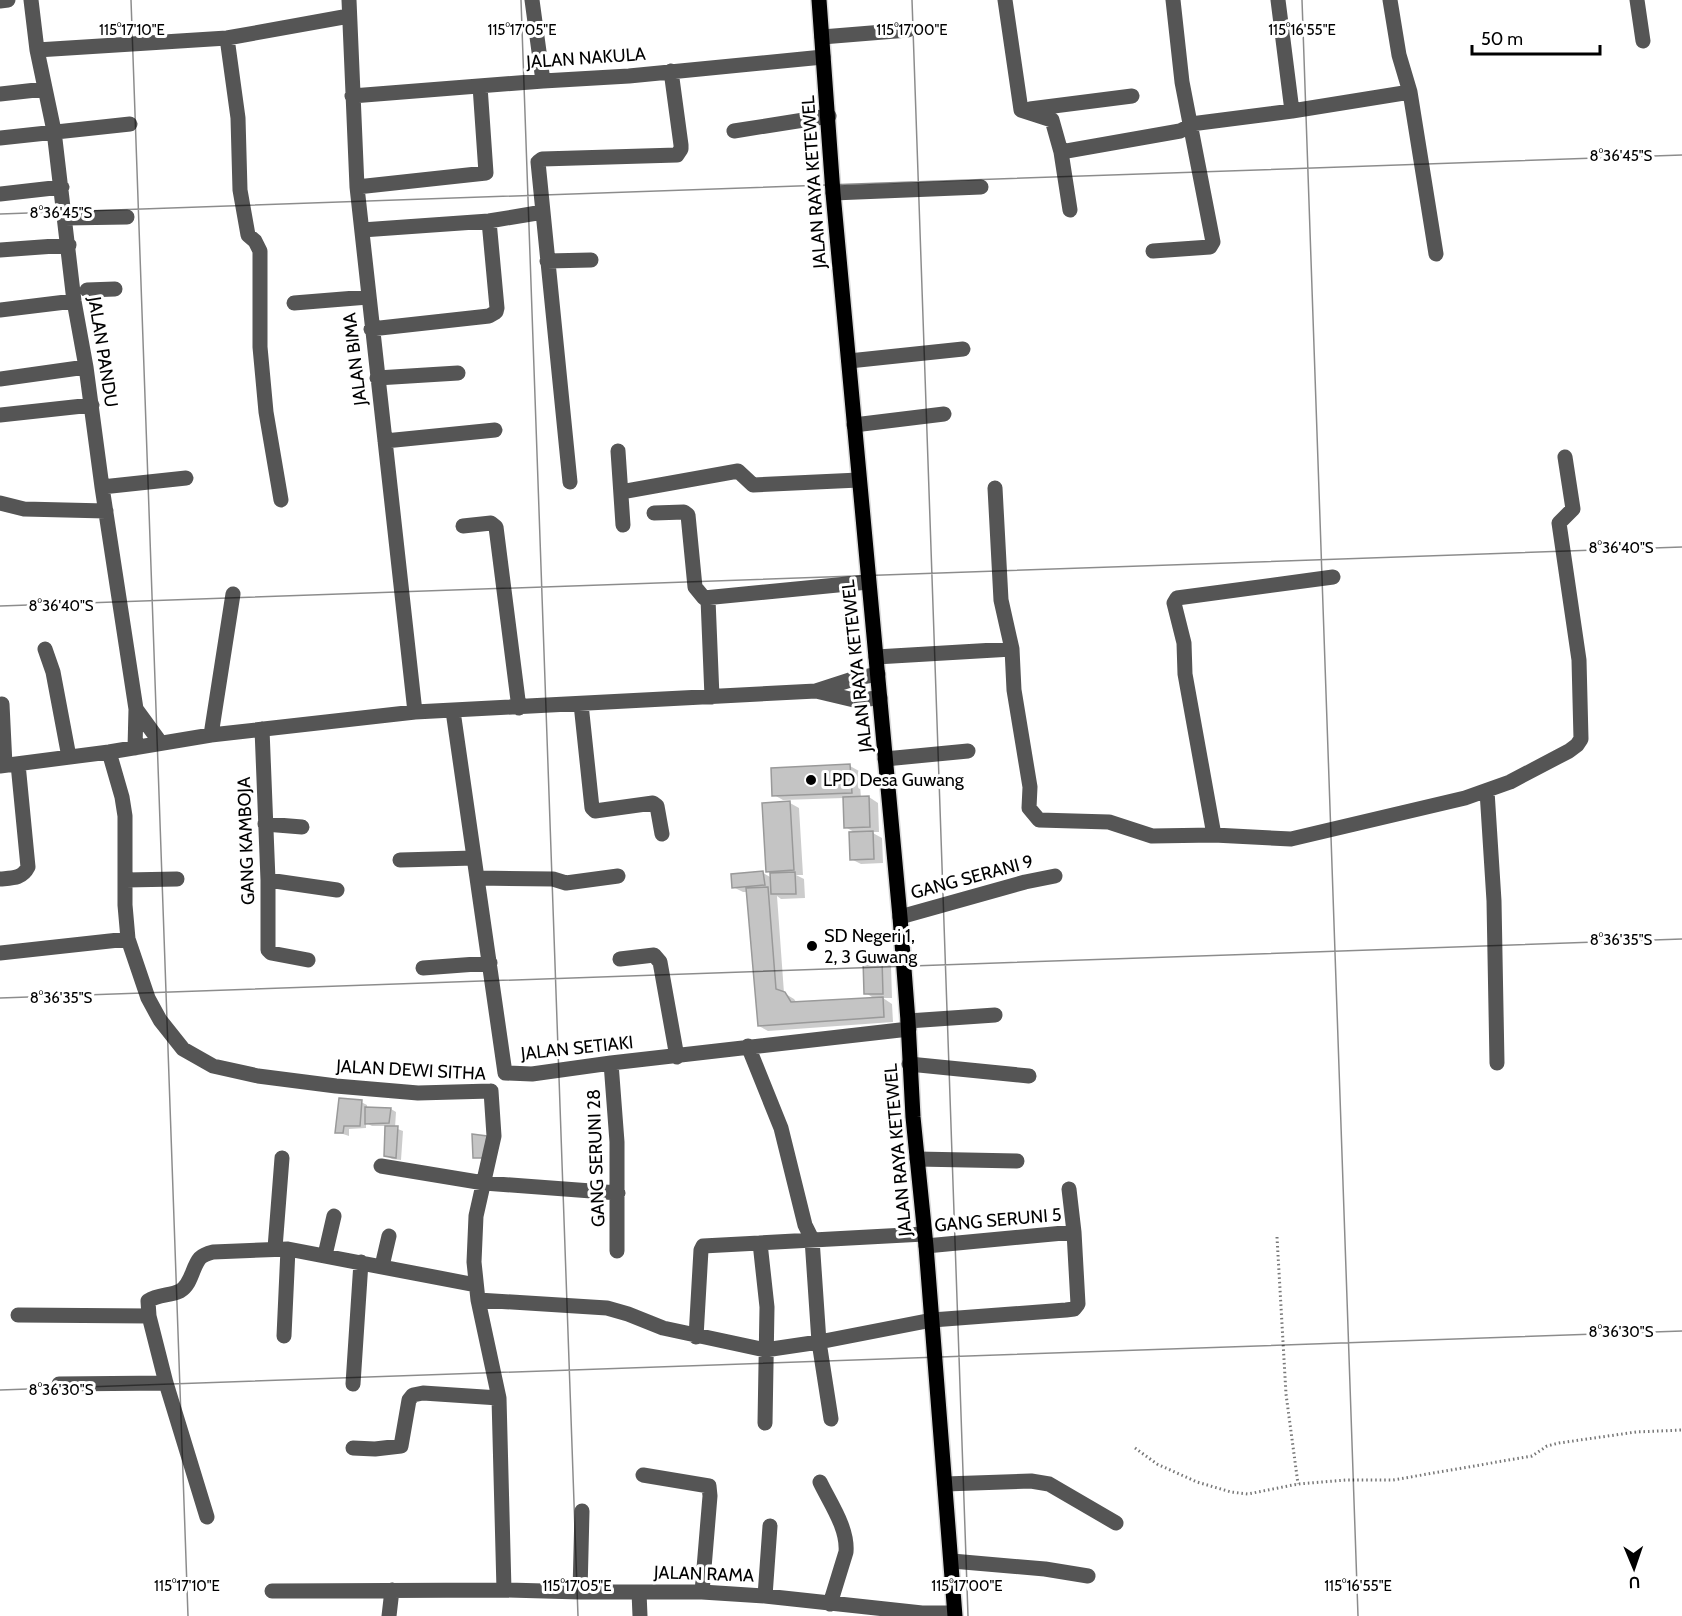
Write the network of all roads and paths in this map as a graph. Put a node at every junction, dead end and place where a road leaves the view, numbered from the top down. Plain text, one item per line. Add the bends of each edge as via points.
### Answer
1 (8, 0) edge
2 (31, 0) edge
3 (350, 0) edge
4 (532, 0) edge
5 (819, 0) edge
6 (1005, 0) edge
7 (1173, 0) edge
8 (1278, 0) edge
9 (1390, 0) edge
10 (1637, 0) edge
11 (0, 1) edge
12 (349, 16) junction
13 (908, 30) dead end
14 (822, 37) junction
15 (228, 38) junction
16 (1643, 41) dead end
17 (37, 50) junction
18 (824, 57) junction
19 (671, 71) junction
20 (543, 81) junction
21 (480, 86) junction
22 (45, 88) junction
23 (1410, 92) junction
24 (0, 94) edge
25 (352, 96) junction
26 (1132, 96) dead end
27 (1021, 110) junction
28 (1292, 111) junction
29 (829, 116) junction
30 (130, 124) dead end
31 (1190, 125) junction
32 (54, 131) junction
33 (734, 131) dead end
34 (0, 138) edge
35 (1061, 152) junction
36 (62, 187) junction
37 (981, 187) dead end
38 (357, 188) junction
39 (833, 193) junction
40 (0, 194) edge
41 (1070, 210) dead end
42 (543, 212) junction
43 (127, 217) dead end
44 (65, 218) junction
45 (489, 221) junction
46 (362, 230) junction
47 (69, 245) junction
48 (0, 250) edge
49 (1153, 251) dead end
50 (1436, 254) dead end
51 (591, 260) dead end
52 (547, 261) junction
53 (115, 289) dead end
54 (87, 290) dead end
55 (368, 297) junction
56 (74, 301) junction
57 (294, 303) dead end
58 (0, 310) edge
59 (371, 329) junction
60 (963, 349) dead end
61 (849, 360) junction
62 (86, 367) junction
63 (458, 373) dead end
64 (377, 378) junction
65 (0, 379) edge
66 (92, 405) junction
67 (944, 414) dead end
68 (0, 415) edge
69 (854, 425) junction
70 (495, 430) dead end
71 (385, 441) junction
72 (618, 451) dead end
73 (1565, 457) dead end
74 (186, 478) dead end
75 (859, 480) junction
76 (570, 482) dead end
77 (102, 487) junction
78 (995, 488) dead end
79 (621, 492) junction
80 (281, 500) dead end
81 (0, 503) edge
82 (106, 511) junction
83 (654, 513) dead end
84 (623, 525) dead end
85 (463, 526) dead end
86 (1333, 577) dead end
87 (868, 582) junction
88 (233, 594) dead end
89 (708, 599) junction
90 (45, 649) dead end
91 (1012, 649) junction
92 (876, 657) junction
93 (878, 674) junction
94 (816, 691) junction
95 (712, 697) junction
96 (880, 698) junction
97 (2, 704) dead end
98 (581, 704) junction
99 (519, 708) junction
100 (136, 710) junction
101 (453, 711) junction
102 (415, 712) junction
103 (262, 729) junction
104 (211, 735) junction
105 (160, 742) junction
106 (135, 748) junction
107 (968, 751) dead end
108 (109, 752) junction
109 (69, 757) junction
110 (885, 759) junction
111 (8, 765) edge
112 (1487, 791) junction
113 (265, 824) junction
114 (302, 827) dead end
115 (662, 834) dead end
116 (1214, 835) junction
117 (474, 858) junction
118 (400, 860) dead end
119 (618, 876) dead end
120 (1055, 876) dead end
121 (478, 878) junction
122 (0, 879) edge
123 (177, 879) dead end
124 (126, 880) junction
125 (268, 880) junction
126 (337, 890) dead end
127 (900, 917) junction
128 (128, 939) junction
129 (0, 953) edge
130 (620, 959) dead end
131 (308, 960) dead end
132 (490, 963) junction
133 (423, 968) dead end
134 (995, 1015) dead end
135 (908, 1025) junction
136 (748, 1046) junction
137 (677, 1057) junction
138 (611, 1063) junction
139 (1497, 1063) dead end
140 (909, 1064) junction
141 (505, 1073) junction
142 (1029, 1076) dead end
143 (491, 1091) junction
144 (282, 1158) dead end
145 (917, 1159) junction
146 (1017, 1161) dead end
147 (381, 1166) dead end
148 (484, 1183) junction
149 (1069, 1189) dead end
150 (618, 1192) junction
151 (334, 1216) dead end
152 (1074, 1233) junction
153 (389, 1236) dead end
154 (1277, 1237) dead end
155 (812, 1239) junction
156 (925, 1240) junction
157 (760, 1244) junction
158 (281, 1248) junction
159 (617, 1251) dead end
160 (325, 1255) junction
161 (361, 1262) junction
162 (382, 1266) junction
163 (477, 1293) junction
164 (18, 1315) dead end
165 (149, 1316) junction
166 (932, 1320) junction
167 (284, 1336) dead end
168 (696, 1337) junction
169 (819, 1342) junction
170 (765, 1350) junction
171 (166, 1383) junction
172 (59, 1384) dead end
173 (353, 1384) dead end
174 (500, 1398) junction
175 (831, 1419) dead end
176 (765, 1423) dead end
177 (1682, 1430) edge
178 (353, 1448) dead end
179 (1135, 1448) dead end
180 (643, 1475) dead end
181 (820, 1482) dead end
182 (945, 1484) junction
183 (1298, 1484) junction
184 (582, 1511) dead end
185 (207, 1517) dead end
186 (1116, 1523) dead end
187 (770, 1526) dead end
188 (952, 1561) junction
189 (1088, 1576) dead end
190 (392, 1590) junction
191 (504, 1590) junction
192 (272, 1591) dead end
193 (580, 1592) junction
194 (639, 1592) junction
195 (702, 1592) junction
196 (765, 1596) junction
197 (830, 1604) junction
198 (955, 1614) edge
199 (389, 1616) edge
200 (640, 1616) edge

1 - 11 street
2 - 17 street, JALAN PANDU
3 - 12 street, JALAN BIMA
4 - 20 street
5 - 14 main road, JALAN RAYA KETEWEL
6 - 27 street
7 - 31 street
8 - 28 street
9 - 23 street
10 - 16 street
12 - 15 street
12 - 25 street, JALAN BIMA
13 - 14 street
14 - 18 main road, JALAN RAYA KETEWEL
15 - 17 street
15 - 80 street via 238,118 240,190 248,235 260,251 260,347
17 - 22 street, JALAN PANDU
18 - 19 street, JALAN NAKULA
18 - 29 main road, JALAN RAYA KETEWEL
19 - 20 street, JALAN NAKULA
19 - 42 street via 680,152 673,156 542,159 538,165
20 - 21 street, JALAN NAKULA
21 - 25 street, JALAN NAKULA
21 - 38 street via 486,173
22 - 24 street
22 - 32 street, JALAN PANDU
23 - 28 street
23 - 50 street
25 - 38 street, JALAN BIMA
26 - 27 street
27 - 35 street via 1052,120
28 - 31 street
29 - 33 street
29 - 39 main road, JALAN RAYA KETEWEL
30 - 32 street
31 - 35 street via 1180,131
31 - 49 street via 1212,245
32 - 34 street
32 - 36 street, JALAN PANDU
35 - 41 street
36 - 40 street
36 - 44 street, JALAN PANDU
37 - 39 street
38 - 46 street, JALAN BIMA
39 - 61 main road, JALAN RAYA KETEWEL
42 - 45 street
42 - 52 street
43 - 44 street
44 - 47 street, JALAN PANDU
45 - 46 street
45 - 59 street via 496,312 489,316
46 - 55 street, JALAN BIMA
47 - 48 street
47 - 56 street, JALAN PANDU
51 - 52 street
52 - 76 street
53 - 54 street
55 - 57 street
55 - 59 street, JALAN BIMA
56 - 58 street
56 - 62 street, JALAN PANDU
59 - 64 street, JALAN BIMA
60 - 61 street
61 - 69 main road, JALAN RAYA KETEWEL
62 - 65 street
62 - 66 street, JALAN PANDU
63 - 64 street
64 - 71 street, JALAN BIMA
66 - 68 street
66 - 77 street, JALAN PANDU
67 - 69 street
69 - 75 main road, JALAN RAYA KETEWEL
70 - 71 street
71 - 102 street, JALAN BIMA
72 - 79 street
73 - 112 street via 1573,509 1559,523 1579,660 1581,739 1569,751
74 - 77 street
75 - 79 street via 753,485 738,471
75 - 87 main road, JALAN RAYA KETEWEL
77 - 82 street, JALAN PANDU
78 - 91 street via 1001,600
79 - 84 street
81 - 82 street via 24,509
82 - 100 street, JALAN PANDU
83 - 89 street via 688,515 695,587
85 - 99 street via 496,527
86 - 116 street via 1177,598 1174,603
87 - 89 street
87 - 92 main road, JALAN RAYA KETEWEL
88 - 104 street
89 - 95 street
90 - 109 street
91 - 92 street
91 - 116 street via 1014,690 1030,787 1029,808 1039,820 1109,822 1152,836
92 - 93 main road, JALAN RAYA KETEWEL
93 - 94 street
93 - 96 main road, JALAN RAYA KETEWEL
94 - 95 street
94 - 96 street via 854,700
95 - 98 street
96 - 110 main road, JALAN RAYA KETEWEL
97 - 111 street
98 - 99 street
98 - 115 street via 592,808 595,811 653,803 657,806
99 - 101 street
100 - 105 street, JALAN PANDU
100 - 106 street, JALAN PANDU
101 - 102 street
101 - 117 street, JALAN SETIAKI
102 - 103 street
103 - 104 street
103 - 113 street, GANG KAMBOJA
104 - 105 street
105 - 106 street
106 - 108 street
107 - 110 street
108 - 109 street
108 - 124 street, JALAN DEWI SITHA via 125,816
109 - 111 street
110 - 127 main road, JALAN RAYA KETEWEL
111 - 122 street via 28,867 19,877
112 - 116 street via 1305,837
112 - 139 street
113 - 114 street
113 - 125 street, GANG KAMBOJA
117 - 118 street
117 - 121 street, JALAN SETIAKI
119 - 121 street via 566,883 553,879
120 - 127 street, GANG SERANI 9
121 - 132 street, JALAN SETIAKI
123 - 124 street
124 - 128 street, JALAN DEWI SITHA
125 - 126 street
125 - 131 street, GANG KAMBOJA via 269,951
127 - 135 main road, JALAN RAYA KETEWEL
128 - 129 street
128 - 143 street, JALAN DEWI SITHA via 148,998 160,1020 183,1049 213,1066 336,1086 418,1093
130 - 137 street via 654,955 660,962
132 - 133 street
132 - 141 street, JALAN SETIAKI
134 - 135 street, JALAN SETIAKI
135 - 136 street, JALAN SETIAKI
135 - 140 main road, JALAN RAYA KETEWEL
136 - 137 street, JALAN SETIAKI
136 - 155 street via 781,1128
137 - 138 street, JALAN SETIAKI
138 - 141 street, JALAN SETIAKI via 532,1074
138 - 150 street, GANG SERUNI 28
140 - 142 street
140 - 145 main road, JALAN RAYA KETEWEL
141 - 143 street
143 - 148 street, JALAN DEWI SITHA via 494,1136
144 - 158 street
145 - 146 street
145 - 156 main road, JALAN RAYA KETEWEL
147 - 148 street
148 - 150 street
148 - 163 street, JALAN DEWI SITHA via 474,1232
149 - 152 street
150 - 159 street, GANG SERUNI 28
151 - 160 street
152 - 156 street, GANG SERUNI 5
152 - 166 street via 1078,1304 1074,1309
153 - 162 street
154 - 183 path via 1286,1394
155 - 156 street, GANG SERUNI 5
155 - 157 street, GANG SERUNI 5
155 - 169 street
156 - 166 main road, JALAN RAYA KETEWEL
157 - 168 street, GANG SERUNI 5 via 702,1247
157 - 170 street via 766,1307
158 - 160 street
158 - 165 street via 213,1252 200,1257 180,1290 148,1301
158 - 167 street
160 - 161 street
161 - 162 street
161 - 173 street
162 - 163 street
163 - 168 street via 622,1311
163 - 174 street, JALAN DEWI SITHA
164 - 165 street
165 - 171 street
166 - 169 street
166 - 182 main road, JALAN RAYA KETEWEL
168 - 170 street
169 - 170 street
169 - 175 street
170 - 176 street
171 - 172 street
171 - 185 street
174 - 178 street via 413,1395 401,1446
174 - 191 street, JALAN DEWI SITHA
177 - 183 path via 1559,1443 1532,1456 1394,1480
179 - 183 path via 1167,1469 1231,1492 1248,1494
180 - 195 street via 709,1486
181 - 197 street via 847,1544
182 - 186 street via 1049,1484
182 - 188 main road, JALAN RAYA KETEWEL
184 - 193 street
187 - 196 street
188 - 189 street
188 - 198 main road, JALAN RAYA KETEWEL
190 - 191 street, JALAN RAMA
190 - 192 street, JALAN RAMA
190 - 199 street
191 - 193 street, JALAN RAMA
193 - 194 street, JALAN RAMA
194 - 195 street, JALAN RAMA
194 - 200 street
195 - 196 street, JALAN RAMA
196 - 197 street, JALAN RAMA
197 - 198 street, JALAN RAMA

